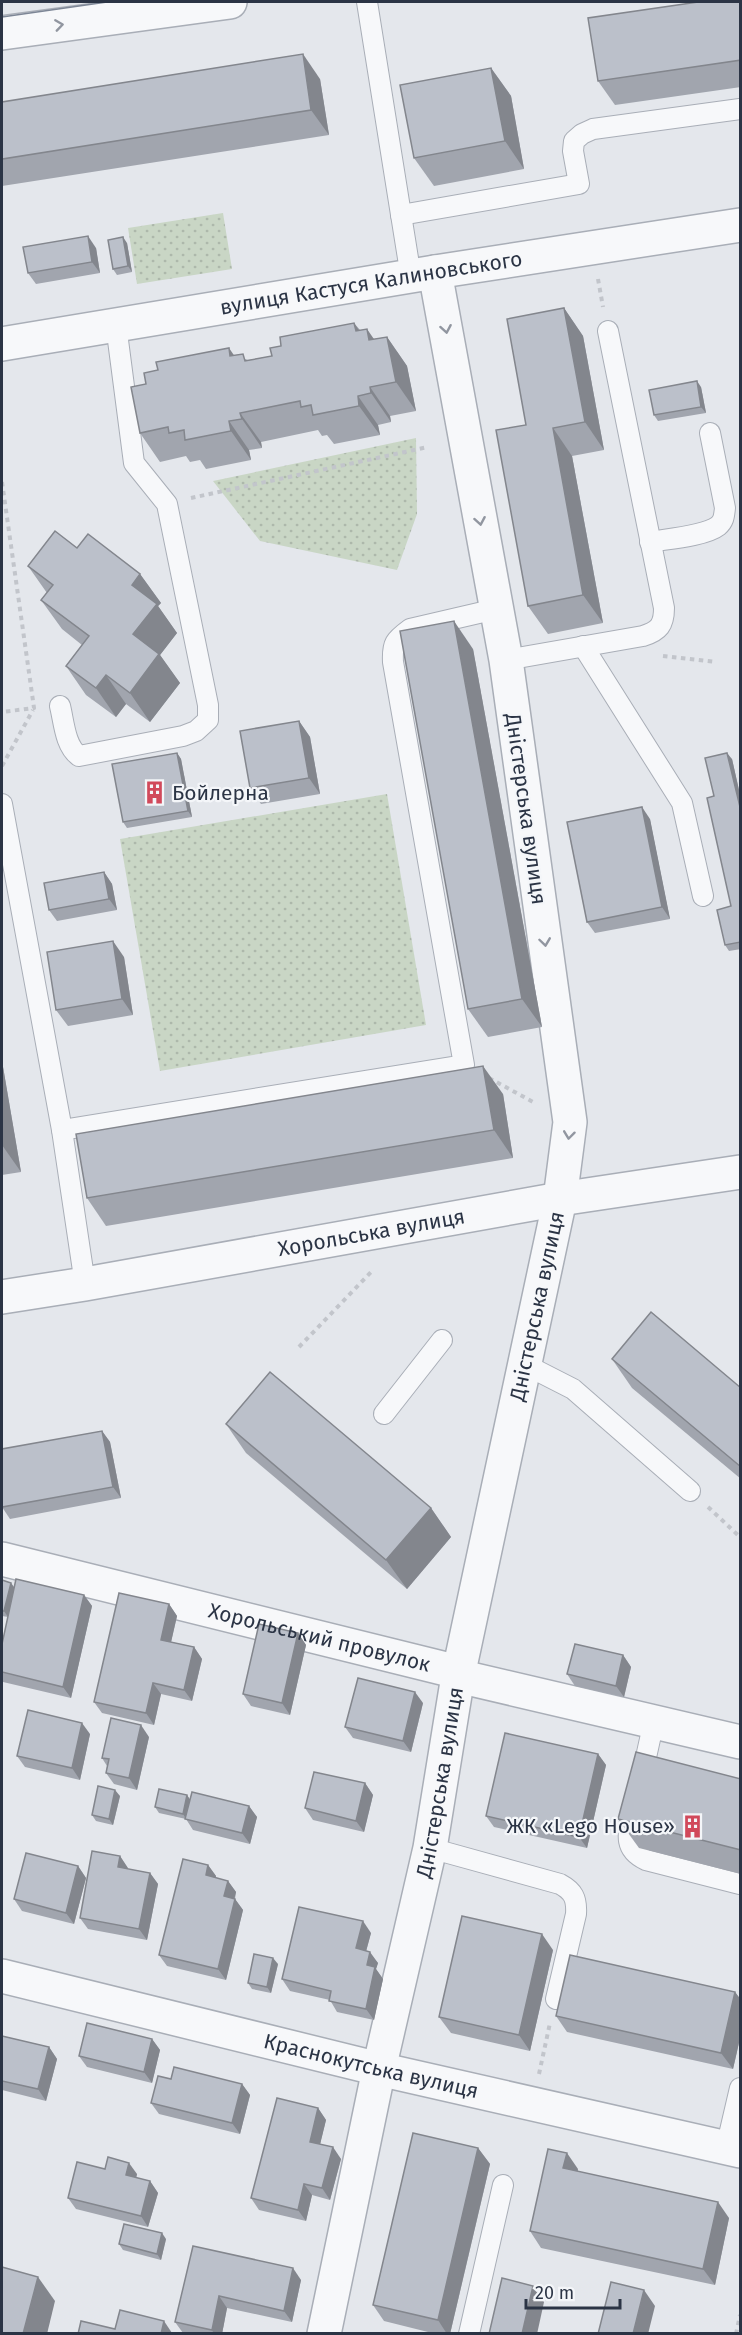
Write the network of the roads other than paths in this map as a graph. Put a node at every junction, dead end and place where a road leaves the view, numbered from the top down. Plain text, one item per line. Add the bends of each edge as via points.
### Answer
1 (230, 2) edge
2 (367, 2) edge
3 (2, 33) edge
4 (741, 109) edge
5 (401, 215) junction
6 (741, 225) edge
7 (423, 274) junction
8 (116, 325) junction
9 (608, 331) dead end
10 (2, 344) edge
11 (710, 433) dead end
12 (650, 542) junction
13 (496, 609) junction
14 (583, 646) junction
15 (506, 660) junction
16 (60, 706) road end
17 (2, 804) edge
18 (703, 896) dead end
19 (62, 1130) junction
20 (741, 1172) edge
21 (560, 1199) junction
22 (85, 1284) junction
23 (2, 1297) edge
24 (442, 1340) dead end
25 (524, 1364) junction
26 (384, 1414) dead end
27 (690, 1491) road end
28 (2, 1559) edge
29 (458, 1676) junction
30 (654, 1721) junction
31 (741, 1742) edge
32 (430, 1848) junction
33 (741, 1884) edge
34 (2, 1976) edge
35 (556, 1999) road end
36 (379, 2069) junction
37 (741, 2088) edge
38 (733, 2150) edge
39 (503, 2185) dead end
40 (324, 2334) edge
41 (470, 2334) edge

3 -> 1 street
2 - 5 lane
4 - 5 lane via 593,129 574,141 579,184
5 - 7 lane
6 - 7 street, вулиця Кастуся Калиновського
7 - 8 street, вулиця Кастуся Калиновського
7 -> 13 street, Дністерська вулиця
8 - 10 street, вулиця Кастуся Калиновського
8 - 16 lane via 134,463 167,504 208,720 196,732 183,736 79,756 68,741
9 - 12 lane
11 - 12 lane via 724,518 710,530
12 - 14 lane via 664,622 656,632 643,636
13 - 15 street, Дністерська вулиця
13 - 19 lane via 410,628 392,647 464,1065
14 - 15 lane
14 - 18 lane via 682,803
15 -> 21 street, Дністерська вулиця via 570,1122
17 - 19 lane
19 - 22 lane
20 - 21 street, Хорольська вулиця
21 - 22 street, Хорольська вулиця
21 - 25 street, Дністерська вулиця
22 - 23 street, Хорольська вулиця
24 - 26 lane
25 - 27 lane via 573,1389
25 - 29 street, Дністерська вулиця
28 - 29 street, Хорольський провулок via 450,1670
29 - 30 street, Хорольський провулок
29 - 32 street, Дністерська вулиця
30 - 31 street, Хорольський провулок
30 - 33 lane via 628,1833 629,1846 646,1860
32 - 35 lane via 571,1890 577,1903 576,1914
32 - 36 street, Дністерська вулиця
34 - 36 street, Краснокутська вулиця
36 - 38 street, Краснокутська вулиця
36 - 40 street, Дністерська вулиця
37 - 38 lane
39 - 41 lane

